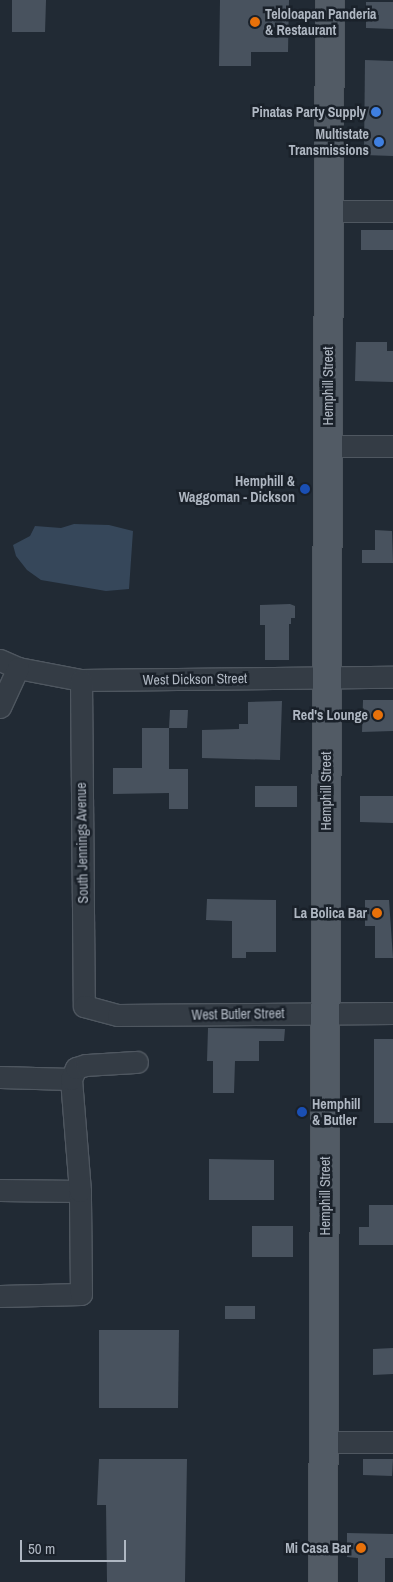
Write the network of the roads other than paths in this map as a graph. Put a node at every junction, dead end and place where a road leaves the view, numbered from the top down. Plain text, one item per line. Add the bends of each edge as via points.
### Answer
1 (330, 0) edge
2 (329, 211) junction
3 (393, 212) edge
4 (328, 446) junction
5 (393, 446) edge
6 (9, 664) edge
7 (393, 676) edge
8 (327, 677) junction
9 (81, 680) junction
10 (0, 707) edge
11 (84, 1006) joint
12 (326, 1013) junction
13 (393, 1013) edge
14 (137, 1062) dead end
15 (0, 1077) edge
16 (71, 1079) junction
17 (0, 1190) edge
18 (80, 1191) junction
19 (0, 1296) edge
20 (324, 1442) junction
21 (393, 1442) edge
22 (323, 1582) edge

1 - 2 main road, Hemphill Street
2 - 3 street
2 - 4 main road, Hemphill Street
4 - 5 street
4 - 8 main road, Hemphill Street
6 - 9 street, West Dickson Street
6 - 10 street
7 - 8 street, West Dickson Street
8 - 9 street, West Dickson Street
8 - 12 main road, Hemphill Street
9 - 11 street, South Jennings Avenue
11 - 12 street, West Butler Street via 118,1015
12 - 13 street, West Butler Street
12 - 20 main road, Hemphill Street
14 - 16 street via 86,1065 76,1068
15 - 16 street
16 - 18 street
17 - 18 street
18 - 19 street via 81,1294
20 - 21 street
20 - 22 main road, Hemphill Street

